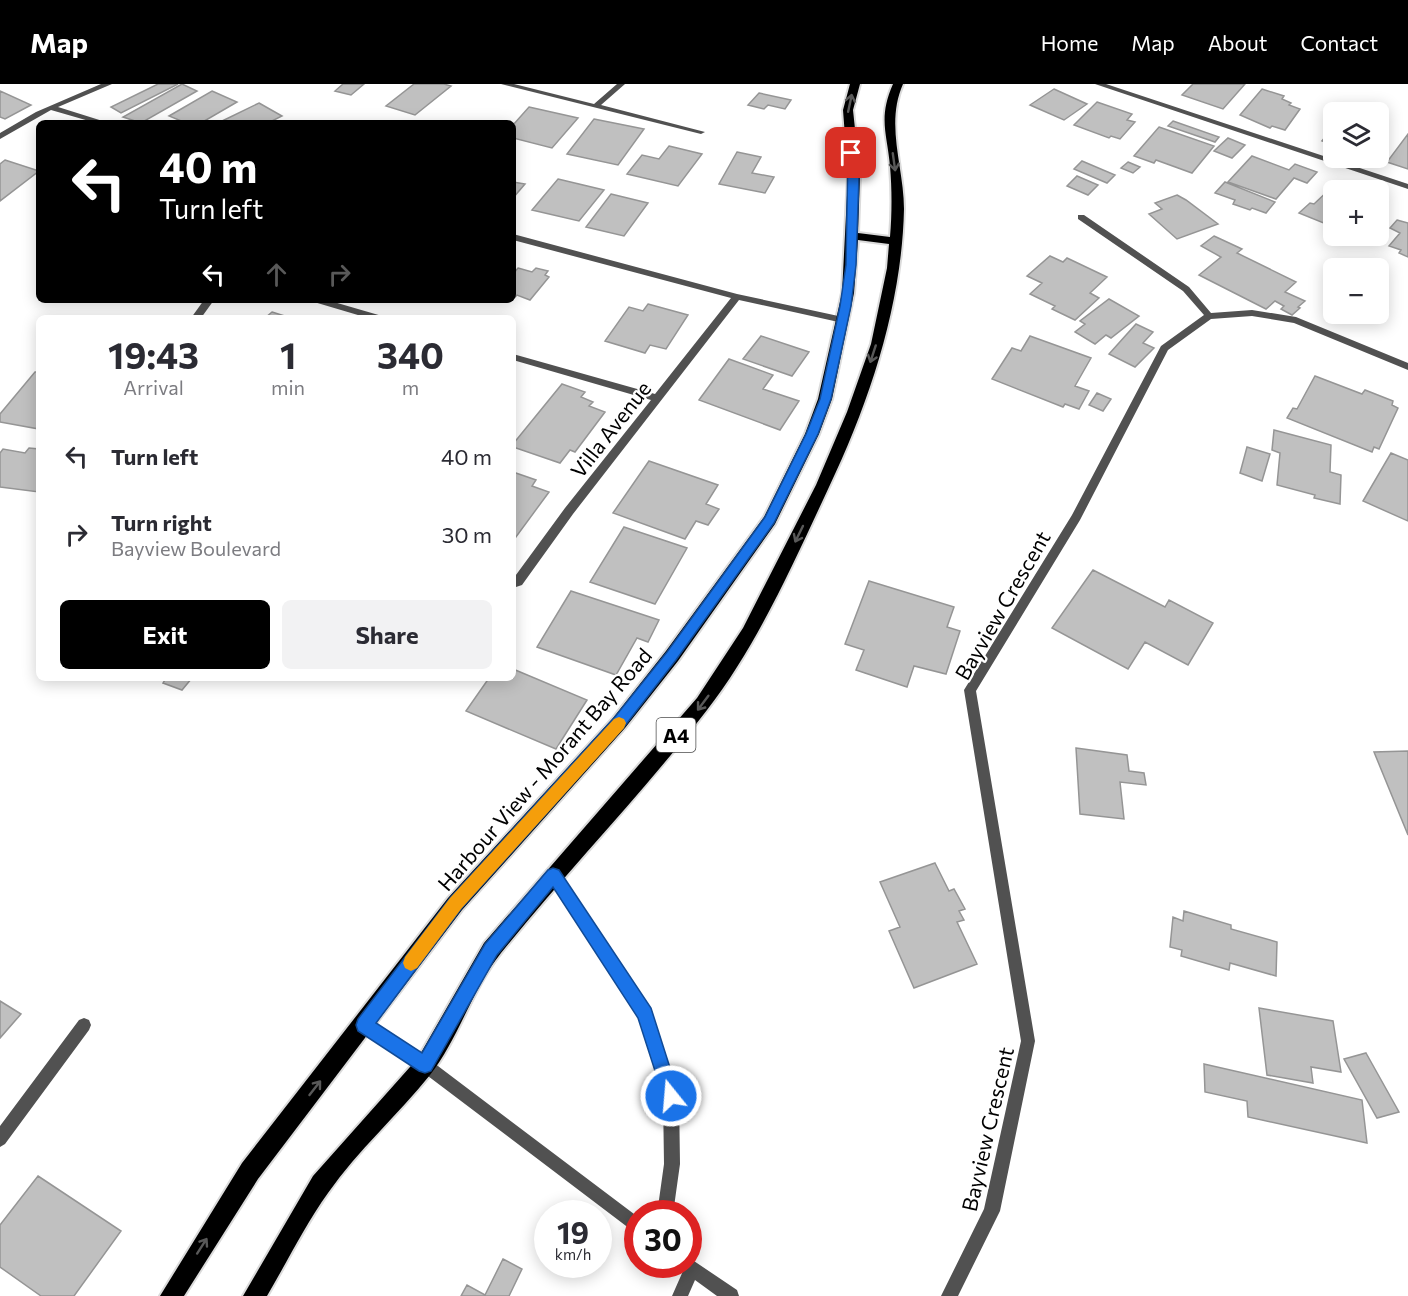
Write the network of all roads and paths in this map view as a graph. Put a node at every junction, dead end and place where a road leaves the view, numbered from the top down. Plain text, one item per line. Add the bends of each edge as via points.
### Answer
1 (108, 84) edge
2 (505, 84) edge
3 (621, 84) edge
4 (855, 84) edge
5 (898, 84) edge
6 (1099, 84) edge
7 (596, 106) junction
8 (51, 108) junction
9 (94, 120) edge
10 (700, 132) dead end
11 (0, 137) edge
12 (1408, 187) edge
13 (1081, 217) dead end
14 (852, 236) junction
15 (516, 238) edge
16 (896, 241) junction
17 (737, 297) junction
18 (327, 303) edge
19 (369, 315) edge
20 (1209, 316) junction
21 (843, 320) junction
22 (516, 358) edge
23 (1408, 367) edge
24 (657, 399) junction
25 (516, 583) edge
26 (553, 875) junction
27 (84, 1025) dead end
28 (364, 1025) junction
29 (425, 1065) junction
30 (0, 1139) edge
31 (667, 1200) edge
32 (624, 1216) edge
33 (702, 1276) edge
34 (686, 1278) edge
35 (171, 1296) edge
36 (254, 1296) edge
37 (680, 1296) edge
38 (731, 1296) edge
39 (949, 1296) edge

1 - 8 street
2 - 7 street
3 - 7 street
14 -> 4 highway, Harbour View - Morant Bay Road / A4 via 854,176 848,110
5 -> 16 highway, A4 via 888,127 895,163
6 - 12 street
7 - 10 street
8 - 9 street
8 - 11 street
13 - 20 street via 1186,289
14 - 16 highway
14 - 21 highway, Harbour View - Morant Bay Road / A4
15 - 17 street
16 -> 26 highway, A4 via 877,344 854,412 823,485 749,633 703,703
17 - 21 street
17 - 24 street, Villa Avenue
18 - 19 street
20 - 23 street via 1252,313 1296,320
20 - 39 street, Bayview Crescent via 1164,348 1076,517 970,690 1028,1041 992,1211
21 - 28 highway, Harbour View - Morant Bay Road / A4 via 825,399 770,520 619,723 455,904
22 - 24 street
24 - 25 street, Villa Avenue
26 - 29 highway, A4 via 491,950
26 - 31 street via 645,1014 671,1096 672,1164
27 - 30 street
28 - 29 street
35 -> 28 highway, Harbour View - Morant Bay Road / A4 via 250,1171
29 - 32 street
29 - 36 highway, A4 via 321,1184
33 - 38 street
34 - 37 street

